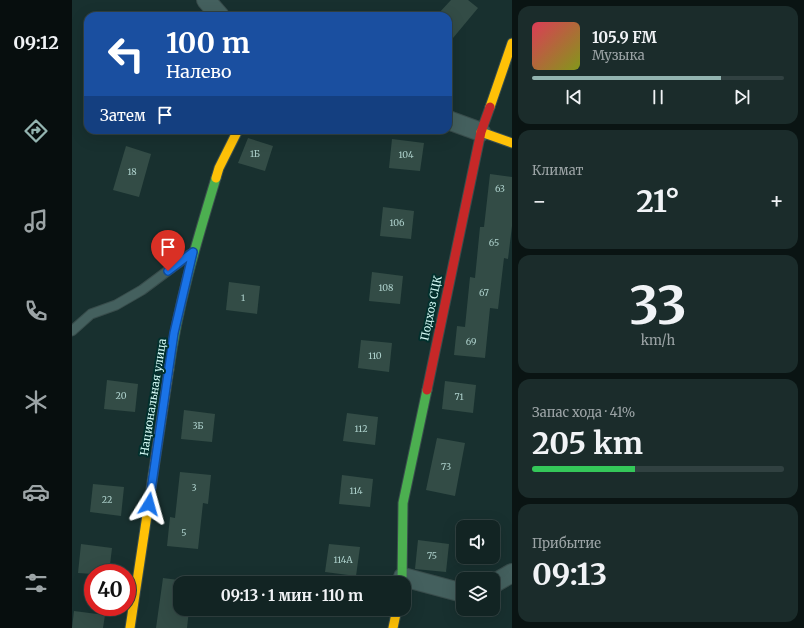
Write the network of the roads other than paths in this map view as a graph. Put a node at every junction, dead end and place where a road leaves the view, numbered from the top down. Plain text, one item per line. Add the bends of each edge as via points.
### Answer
1 (206, 0) edge
2 (216, 12) edge
3 (512, 43) edge
4 (452, 121) edge
5 (481, 132) junction
6 (236, 134) edge
7 (512, 143) edge
8 (193, 252) junction
9 (72, 331) edge
10 (512, 573) edge
11 (402, 576) edge
12 (500, 580) edge
13 (411, 582) edge
14 (456, 592) edge
15 (396, 616) edge
16 (130, 628) edge
17 (393, 628) edge

1 - 2 street
3 - 5 street, Подхоз СЦК
4 - 5 street
5 - 7 street
5 - 11 street, Подхоз СЦК via 402,503
6 - 8 street, Национальная улица via 218,168
8 - 9 lane via 142,290 91,314
8 - 16 street, Национальная улица via 174,333
10 - 12 street
13 - 14 street
15 - 17 street

